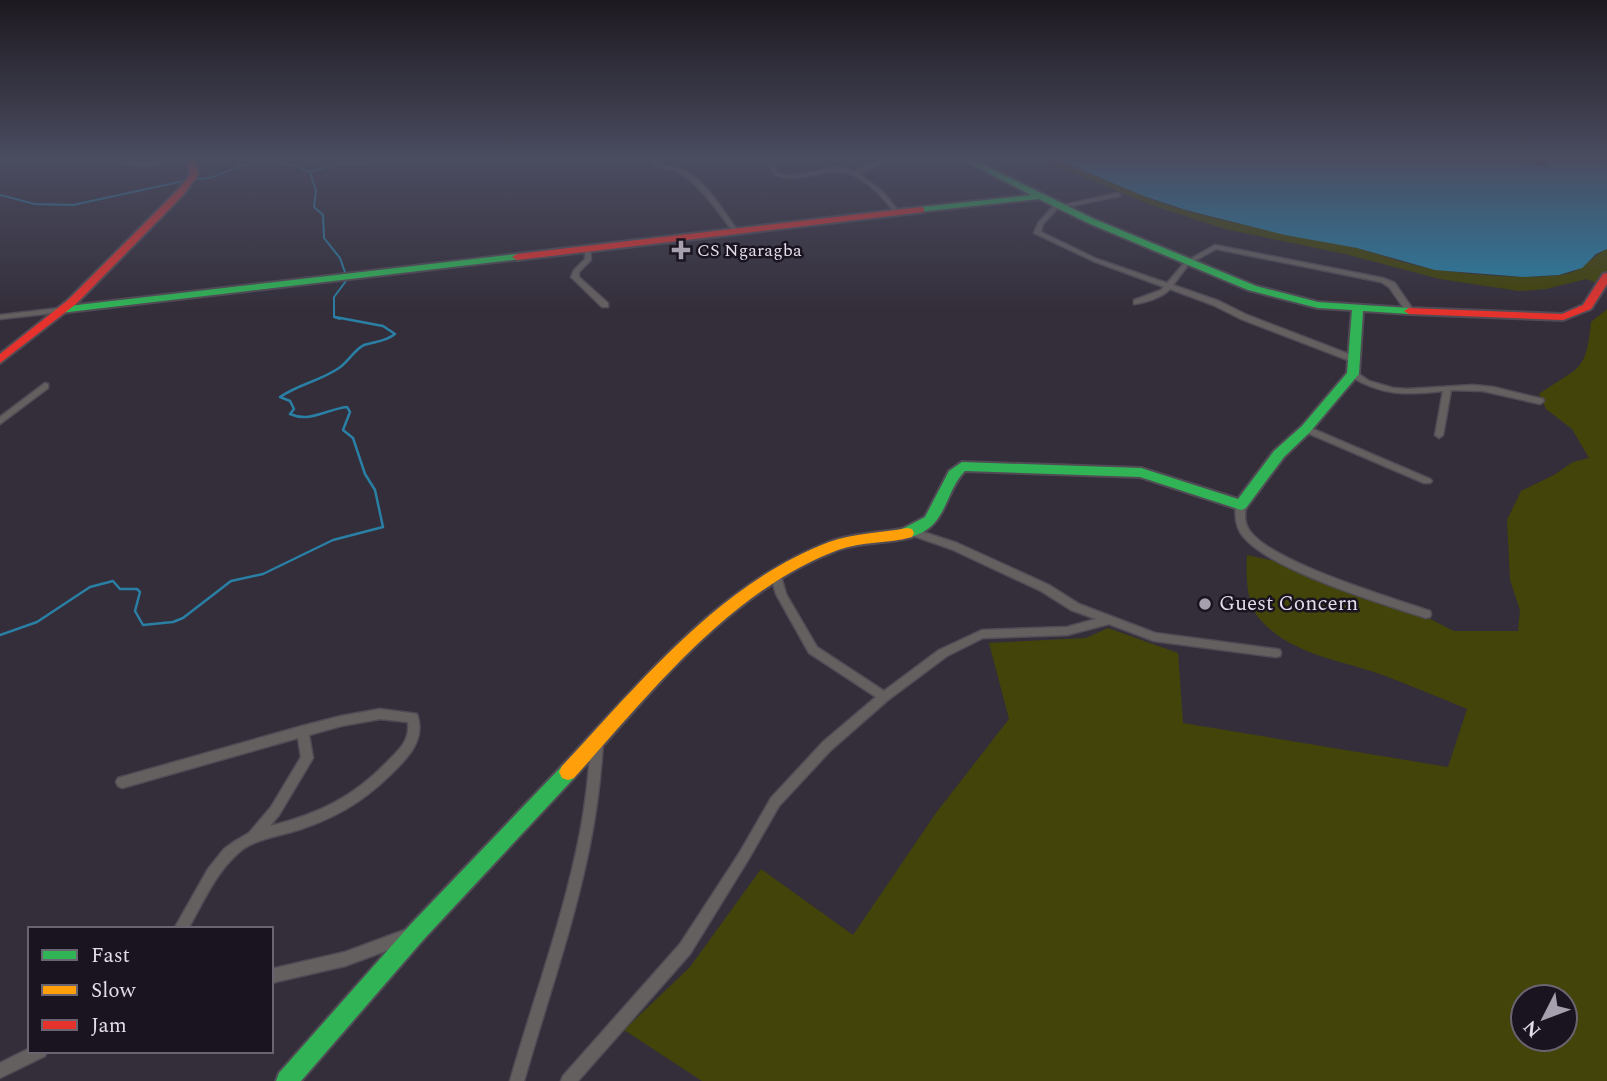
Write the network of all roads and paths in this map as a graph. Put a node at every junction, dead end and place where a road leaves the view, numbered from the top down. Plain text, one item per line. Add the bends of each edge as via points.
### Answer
1 (163, 210) edge
2 (720, 210) edge
3 (896, 210) edge
4 (927, 210) edge
5 (1054, 210) edge
6 (1065, 210) edge
7 (898, 214) junction
8 (736, 232) junction
9 (587, 248) junction
10 (1187, 263) junction
11 (1607, 276) edge
12 (1168, 287) junction
13 (1137, 302) dead end
14 (605, 305) dead end
15 (1358, 309) junction
16 (60, 310) junction
17 (1409, 311) junction
18 (0, 317) edge
19 (0, 360) edge
20 (1355, 367) junction
21 (45, 386) dead end
22 (1447, 390) junction
23 (1540, 401) dead end
24 (0, 421) edge
25 (1306, 429) junction
26 (1439, 436) dead end
27 (1427, 481) dead end
28 (1241, 505) junction
29 (911, 532) junction
30 (776, 576) junction
31 (1426, 614) dead end
32 (1107, 621) junction
33 (1276, 653) dead end
34 (884, 697) junction
35 (302, 731) junction
36 (598, 739) junction
37 (122, 782) dead end
38 (253, 835) junction
39 (182, 927) edge
40 (417, 932) junction
41 (273, 976) edge
42 (36, 1053) edge
43 (0, 1071) edge
44 (287, 1081) edge
45 (517, 1081) edge
46 (568, 1081) edge

1 - 16 street
2 - 8 street
3 - 7 street
4 - 7 street
5 - 12 street via 1037,233 1095,261
6 - 10 street
7 - 8 street
8 - 9 street
9 - 14 street via 588,260 575,277
9 - 16 street
10 - 12 street
10 - 15 street via 1286,299
10 - 17 street via 1211,247 1219,247 1364,276 1392,285
11 - 17 street via 1586,310 1563,317
12 - 13 street
12 - 20 street via 1216,303
15 - 17 street
15 - 20 street
16 - 18 street
16 - 19 street
20 - 22 street via 1375,387 1399,393
20 - 25 street
21 - 24 street
22 - 23 street via 1464,387
22 - 26 street
25 - 27 street
25 - 28 street via 1279,454
28 - 29 street via 1132,472 961,466 950,475 948,489 928,526
28 - 31 street via 1244,533 1280,560
29 - 30 street via 844,542 810,554
29 - 32 street via 954,546
30 - 34 street via 781,594 813,650
30 - 36 street via 704,632
32 - 33 street via 1154,637
32 - 34 street via 1067,631 982,634 943,653
34 - 46 street via 827,746 775,802 685,949
35 - 37 street
35 - 38 street via 307,758 275,811
35 - 38 street via 380,714 413,718 416,730 411,746 368,791 333,813
36 - 40 street
36 - 45 street via 586,840
38 - 39 street via 220,861
40 - 41 street via 345,959
40 - 44 street
42 - 43 street

